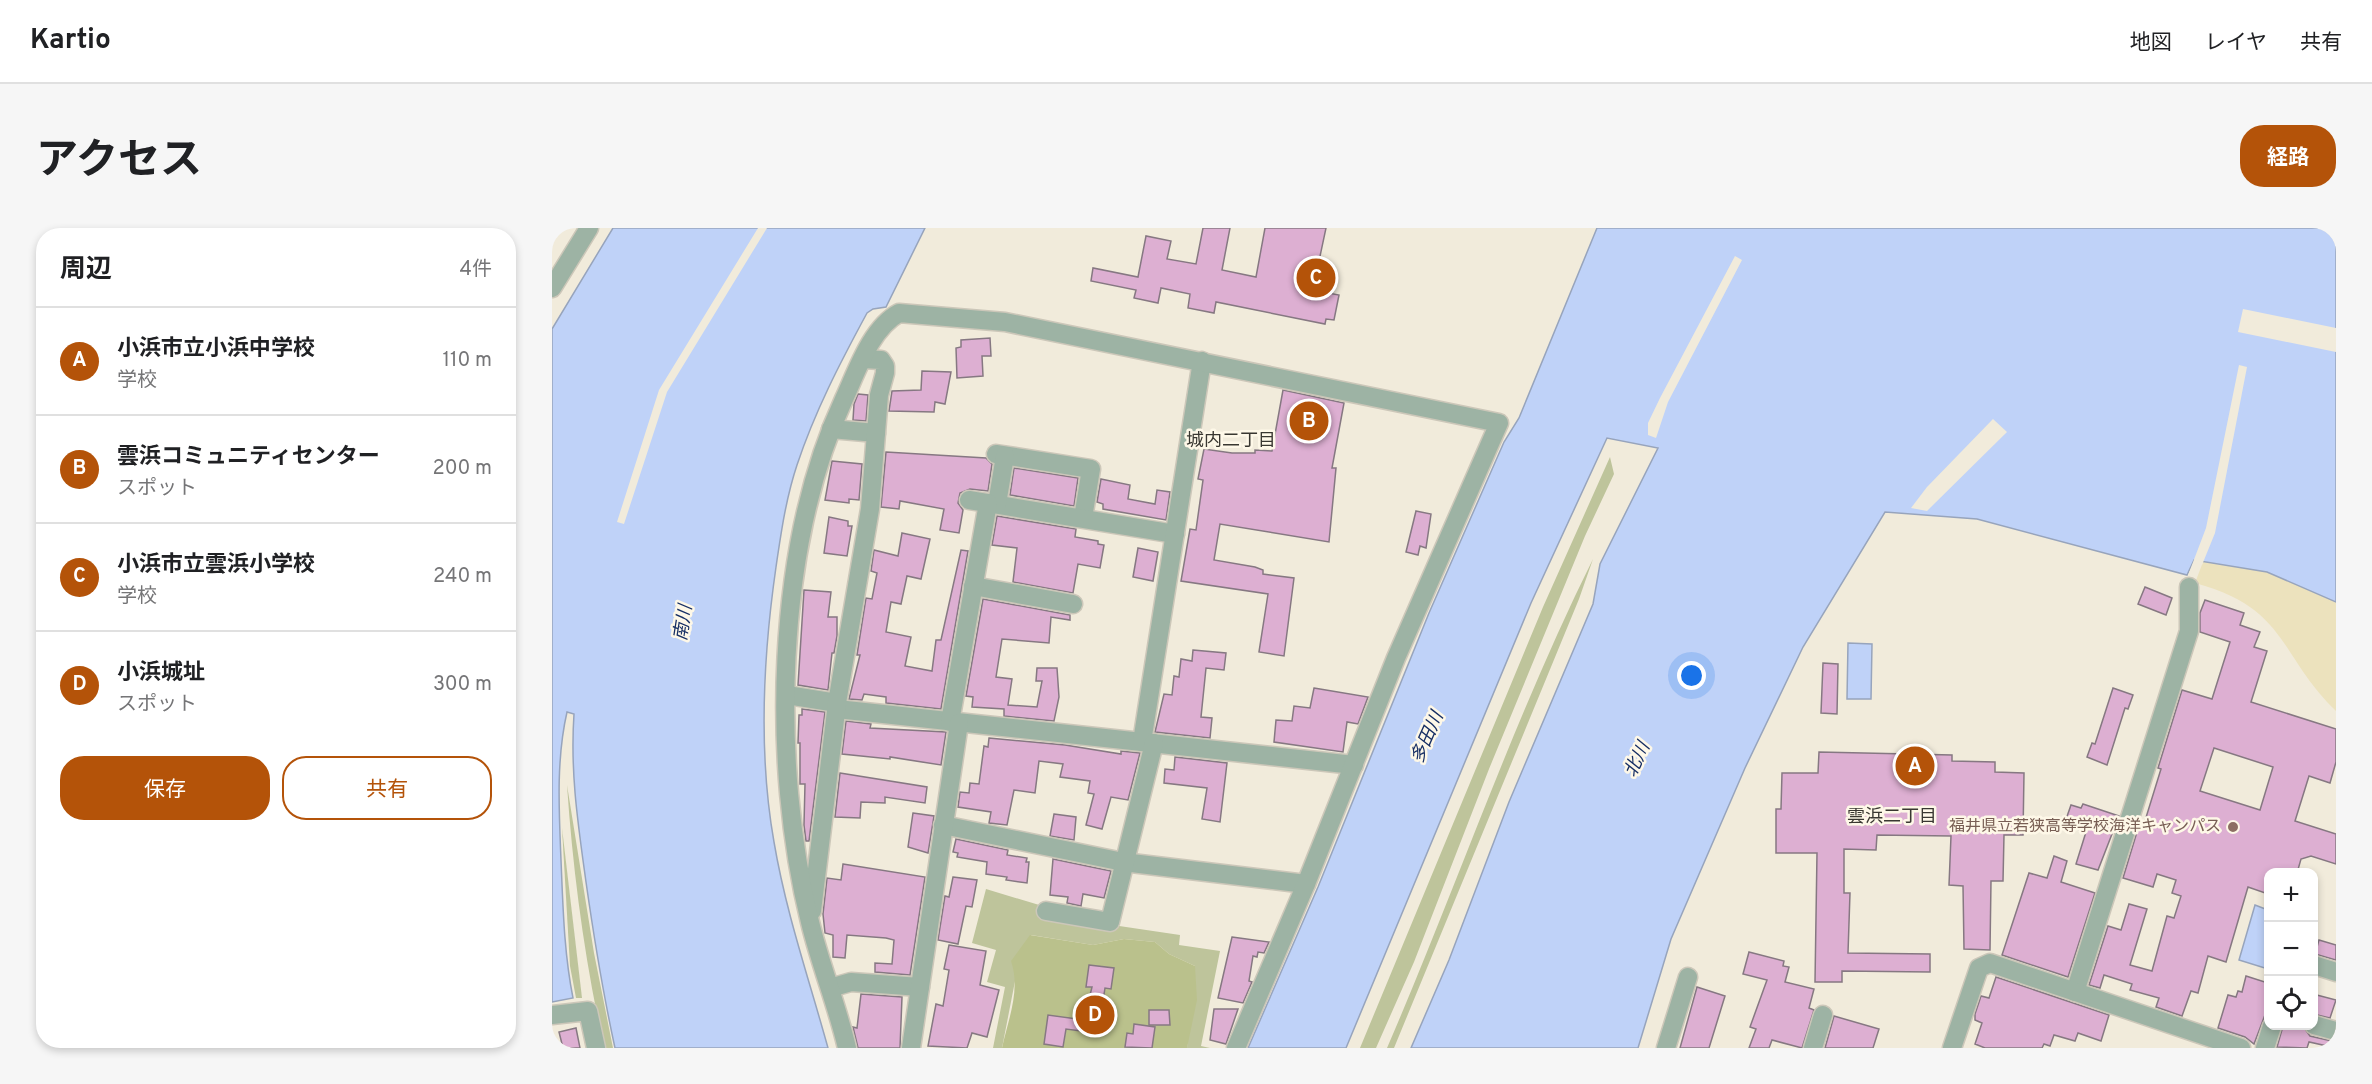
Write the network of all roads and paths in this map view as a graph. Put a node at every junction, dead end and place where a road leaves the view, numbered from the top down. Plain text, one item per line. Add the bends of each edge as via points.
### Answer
1 (589, 228) edge
2 (552, 288) edge
3 (863, 359) junction
4 (1202, 361) junction
5 (831, 429) junction
6 (876, 433) junction
7 (985, 502) junction
8 (1083, 518) junction
9 (1175, 534) junction
10 (972, 586) junction
11 (2189, 587) dead end
12 (1073, 604) dead end
13 (787, 695) junction
14 (837, 706) junction
15 (954, 722) junction
16 (1148, 742) junction
17 (1354, 765) junction
18 (944, 825) junction
19 (1126, 862) junction
20 (1306, 884) junction
21 (1046, 911) dead end
22 (809, 921) junction
23 (2318, 967) edge
24 (2336, 972) edge
25 (1688, 977) dead end
26 (920, 987) junction
27 (830, 988) junction
28 (2075, 992) junction
29 (552, 1015) edge
30 (1823, 1015) dead end
31 (2318, 1026) edge
32 (2271, 1030) edge
33 (2336, 1031) edge
34 (596, 1048) edge
35 (847, 1048) edge
36 (912, 1048) edge
37 (1236, 1048) edge
38 (1666, 1048) edge
39 (1813, 1048) edge
40 (1952, 1048) edge
41 (2241, 1048) edge
42 (2265, 1048) edge

1 - 2 street
3 - 4 street via 888,319 899,313 1005,322
3 - 5 street
3 - 6 street via 881,360 885,366
4 - 9 street
4 - 17 street via 1499,423 1396,658
5 - 6 street
5 - 13 street via 801,532 789,628
6 - 14 street via 870,509
7 - 8 street
7 - 8 street via 1000,455 1091,469
7 - 10 street
8 - 9 street
9 - 16 street
10 - 12 street
10 - 15 street
11 - 28 street via 2189,631
13 - 14 street
13 - 22 street via 790,798
14 - 15 street
14 - 22 street
15 - 16 street
15 - 18 street
16 - 17 street
16 - 19 street
17 - 20 street
18 - 19 street
18 - 26 street
19 - 20 street
19 - 21 street via 1110,922
20 - 37 street
22 - 27 street
23 - 24 street
25 - 38 street
26 - 27 street via 851,982
26 - 36 street
27 - 35 street
28 - 40 street via 1990,963 1979,968
28 - 41 street
29 - 34 street via 588,1011
30 - 39 street
31 - 33 street
32 - 42 street

